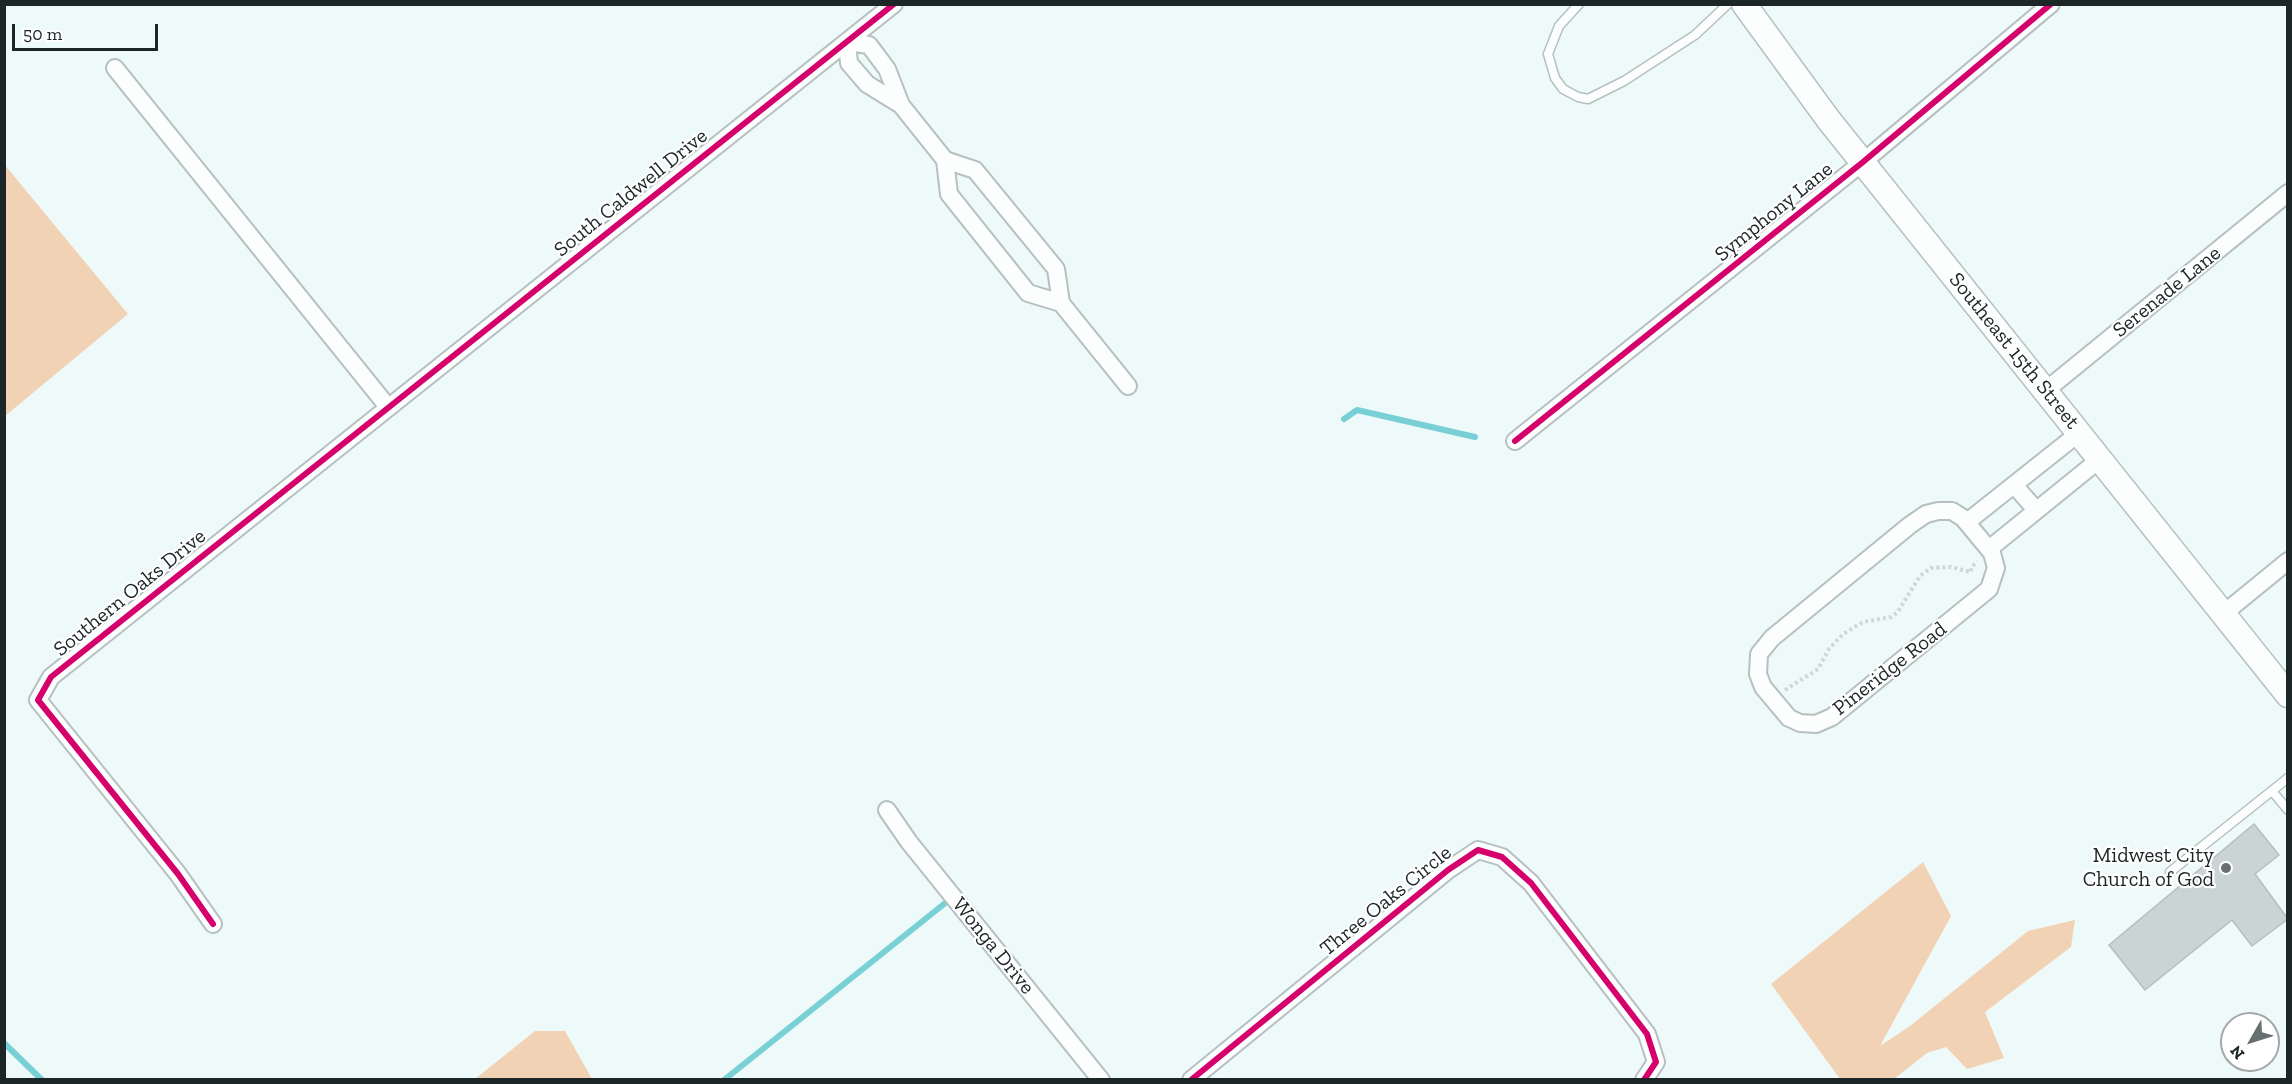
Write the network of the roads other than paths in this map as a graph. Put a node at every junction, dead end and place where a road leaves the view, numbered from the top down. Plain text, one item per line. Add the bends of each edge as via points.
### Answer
1 (894, 4) edge
2 (1579, 4) edge
3 (1728, 4) edge
4 (1744, 4) edge
5 (2051, 4) edge
6 (847, 42) junction
7 (116, 68) dead end
8 (887, 69) junction
9 (867, 84) junction
10 (901, 105) junction
11 (945, 160) junction
12 (1863, 162) junction
13 (2288, 193) edge
14 (1061, 303) junction
15 (1128, 386) dead end
16 (2045, 391) junction
17 (388, 407) junction
18 (2079, 433) junction
19 (1515, 441) dead end
20 (2100, 459) junction
21 (2015, 486) junction
22 (2036, 510) junction
23 (1967, 522) junction
24 (1987, 554) junction
25 (2288, 561) edge
26 (2223, 614) junction
27 (2288, 695) edge
28 (2288, 778) edge
29 (2272, 790) junction
30 (887, 810) dead end
31 (2288, 810) edge
32 (2170, 872) dead end
33 (213, 924) dead end
34 (1101, 1080) edge
35 (1191, 1080) edge
36 (1644, 1080) edge

1 - 6 street, South Caldwell Drive
2 - 3 lane via 1559,26 1548,54 1555,78 1563,89 1588,99 1624,81 1695,35
4 - 12 main road, Southeast 15th Street
5 - 12 street, Symphony Lane
6 - 8 street via 870,45
6 - 9 street via 849,63
6 - 17 street, South Caldwell Drive
7 - 17 street
8 - 9 street
8 - 10 street
9 - 10 street
10 - 11 street
11 - 14 street via 975,170 1049,260 1056,269
11 - 14 street via 949,194 1028,293
12 - 16 main road, Southeast 15th Street
12 - 19 street, Symphony Lane
13 - 16 street, Serenade Lane
14 - 15 street
16 - 18 main road, Southeast 15th Street
17 - 33 street, Southern Oaks Drive via 51,677 38,700 178,874
18 - 20 main road, Southeast 15th Street
18 - 21 street
20 - 22 street
20 - 26 main road, Southeast 15th Street
21 - 22 street
21 - 23 street
22 - 24 street
23 - 24 street, Pineridge Road
23 - 24 street, Pineridge Road via 1952,510 1926,514 1910,525 1772,638 1759,654 1758,674 1763,687 1789,718 1816,724 1832,717 1989,589 1996,568
25 - 26 street
26 - 27 main road, Southeast 15th Street
28 - 29 lane
29 - 31 lane
29 - 32 lane
30 - 34 street, Wonga Drive
35 - 36 street, Three Oaks Circle via 1448,870 1478,850 1502,857 1531,883 1647,1034 1656,1062

